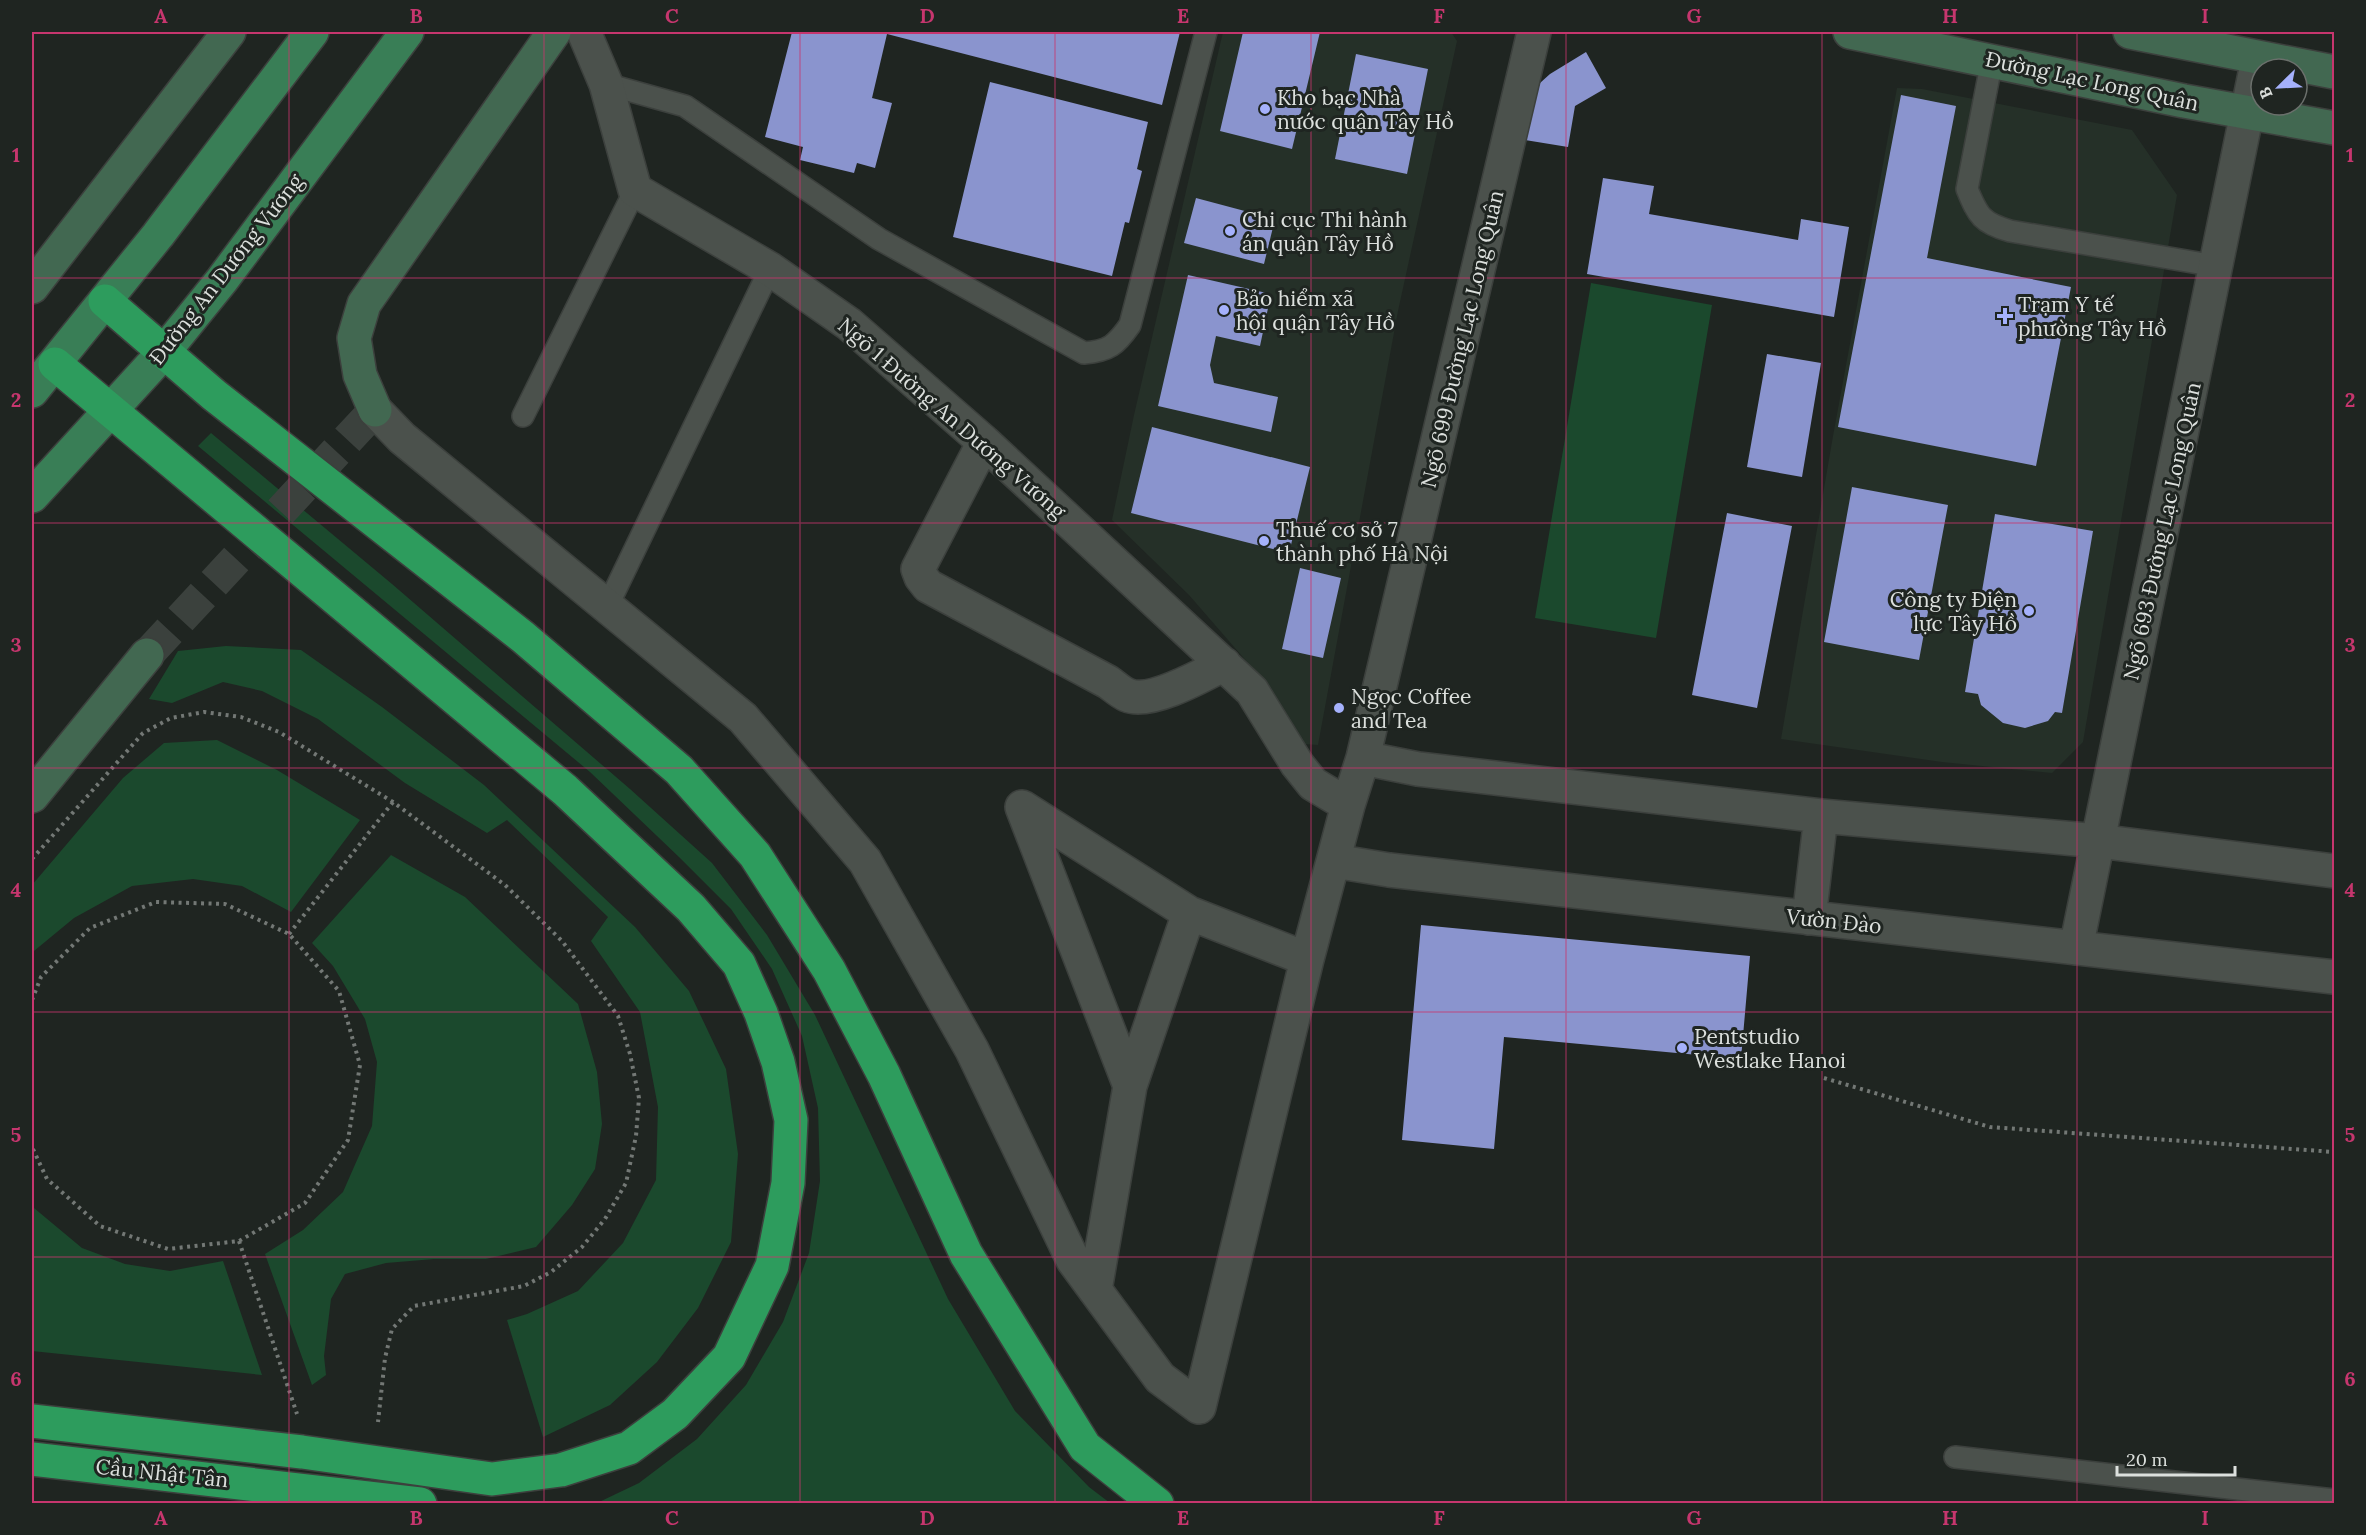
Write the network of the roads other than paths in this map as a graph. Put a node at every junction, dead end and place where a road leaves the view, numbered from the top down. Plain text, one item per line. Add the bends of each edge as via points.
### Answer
1 (230, 32) edge
2 (312, 32) edge
3 (407, 32) edge
4 (554, 32) edge
5 (584, 32) edge
6 (1206, 32) edge
7 (1534, 32) edge
8 (1850, 32) edge
9 (2130, 32) edge
10 (2179, 37) edge
11 (2254, 57) edge
12 (1992, 60) junction
13 (2309, 67) edge
14 (2334, 72) edge
15 (606, 84) junction
16 (2249, 108) edge
17 (2248, 113) junction
18 (2334, 128) edge
19 (635, 190) junction
20 (2216, 267) junction
21 (770, 269) junction
22 (32, 287) edge
23 (105, 301) junction
24 (164, 353) junction
25 (55, 364) junction
26 (32, 391) edge
27 (110, 409) junction
28 (523, 416) dead end
29 (984, 442) junction
30 (32, 496) edge
31 (608, 605) junction
32 (147, 655) tunnel mouth
33 (1224, 664) junction
34 (1364, 758) junction
35 (32, 796) edge
36 (1348, 805) junction
37 (1821, 816) junction
38 (2098, 841) junction
39 (1334, 861) junction
40 (2334, 871) edge
41 (1189, 913) junction
42 (1809, 918) junction
43 (2076, 948) junction
44 (1306, 959) junction
45 (2334, 977) edge
46 (1130, 1086) junction
47 (1095, 1290) junction
48 (32, 1421) edge
49 (1955, 1457) dead end
50 (32, 1459) edge
51 (2334, 1500) edge
52 (420, 1503) edge
53 (1157, 1503) edge

1 - 22 street
2 - 23 main road
3 - 24 main road, Đường An Dương Vương
4 - 31 street via 364,304 354,339 360,375 375,410 402,438
5 - 15 street
6 - 15 lane via 1130,325 1118,342 1101,352 1084,353 879,238 685,106
7 - 34 street, Ngõ 699 Đường Lạc Long Quân
8 - 12 street, Đường Lạc Long Quân
9 - 10 street
10 - 11 street
12 - 17 street, Đường Lạc Long Quân
12 - 20 lane via 1967,189 1974,207 1990,225
13 - 14 street
15 - 19 street
16 - 17 street, Ngõ 693 Đường Lạc Long Quân
17 - 18 street, Đường Lạc Long Quân
17 - 20 street, Ngõ 693 Đường Lạc Long Quân
19 - 21 street, Ngõ 1 Đường An Dương Vương
19 - 28 lane
20 - 38 street, Ngõ 693 Đường Lạc Long Quân
21 - 29 street, Ngõ 1 Đường An Dương Vương via 849,324
21 - 31 lane
23 - 24 highway
23 - 25 main road
24 - 27 main road, Đường An Dương Vương
24 - 53 highway via 593,696 679,770 755,855 829,970 884,1075 966,1254 1085,1447
25 - 26 main road
25 - 27 highway
27 - 30 main road, Đường An Dương Vương
27 - 48 highway via 565,790 691,908 739,964 761,1013 778,1062 791,1120 788,1183 772,1266 729,1357 675,1414 628,1448 561,1470 492,1479 302,1452
29 - 33 street, Ngõ 1 Đường An Dương Vương
29 - 33 street via 918,569 928,586 1128,696 1153,695
31 - 47 street via 743,718 865,861 972,1050 1073,1260
32 - 35 street
33 - 36 street, Ngõ 1 Đường An Dương Vương via 1252,691 1313,784
34 - 36 street, Ngõ 699 Đường Lạc Long Quân
34 - 37 street via 1418,769
36 - 39 street, Ngõ 699 Đường Lạc Long Quân
37 - 38 street
37 - 42 street
38 - 40 street
38 - 43 street, Ngõ 693 Đường Lạc Long Quân
39 - 42 street, Vườn Đào
39 - 44 street, Ngõ 699 Đường Lạc Long Quân
41 - 44 street
41 - 46 street
41 - 46 street via 1022,807
42 - 43 street, Vườn Đào
43 - 45 street, Vườn Đào
44 - 47 street, Ngõ 699 Đường Lạc Long Quân via 1199,1407 1160,1377
46 - 47 street
49 - 51 lane
50 - 52 highway, Cầu Nhật Tân

